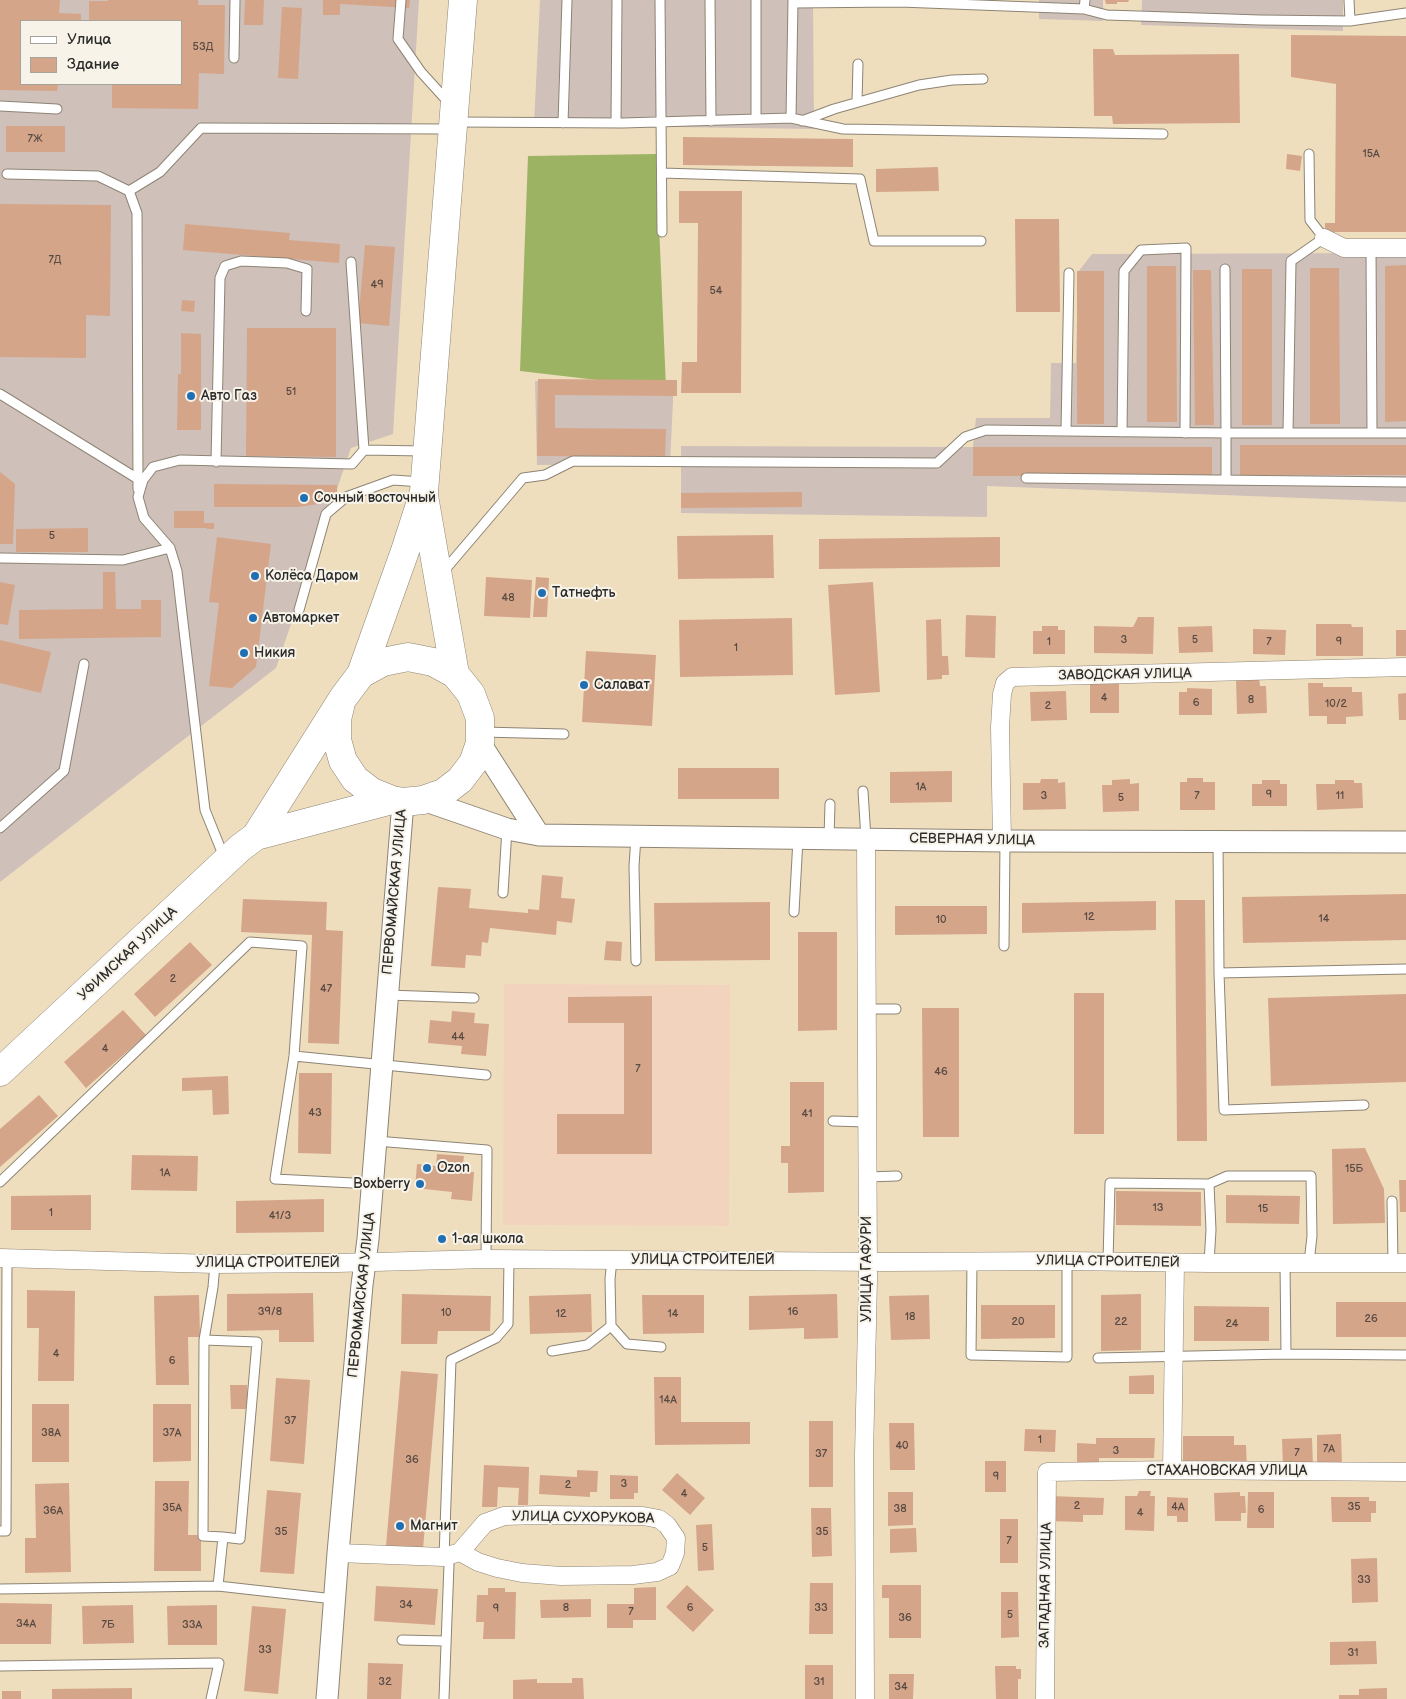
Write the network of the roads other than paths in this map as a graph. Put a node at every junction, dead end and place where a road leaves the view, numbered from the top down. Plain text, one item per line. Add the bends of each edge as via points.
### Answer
1 (235, 0) edge
2 (400, 0) edge
3 (463, 0) edge
4 (567, 0) edge
5 (617, 0) edge
6 (660, 0) edge
7 (710, 0) edge
8 (756, 0) edge
9 (1349, 0) edge
10 (793, 1) edge
11 (880, 1) edge
12 (1052, 4) edge
13 (1085, 4) edge
14 (1406, 13) edge
15 (1350, 21) junction
16 (234, 58) dead end
17 (858, 64) dead end
18 (983, 78) dead end
19 (857, 102) junction
20 (0, 106) edge
21 (57, 109) dead end
22 (791, 118) junction
23 (756, 119) junction
24 (454, 120) junction
25 (711, 120) junction
26 (802, 121) junction
27 (662, 122) junction
28 (564, 123) junction
29 (616, 123) junction
30 (1162, 134) dead end
31 (1309, 154) dead end
32 (662, 173) junction
33 (8, 174) dead end
34 (129, 191) junction
35 (662, 232) dead end
36 (1324, 238) junction
37 (981, 241) dead end
38 (1371, 248) junction
39 (1406, 248) edge
40 (352, 262) dead end
41 (1225, 268) dead end
42 (1068, 273) dead end
43 (306, 310) dead end
44 (0, 394) edge
45 (1066, 432) junction
46 (1122, 432) junction
47 (1185, 433) junction
48 (1288, 433) junction
49 (1372, 433) junction
50 (1406, 433) edge
51 (1226, 434) junction
52 (364, 450) junction
53 (427, 451) junction
54 (216, 462) junction
55 (1026, 478) dead end
56 (138, 479) junction
57 (1226, 480) junction
58 (1406, 482) edge
59 (424, 487) junction
60 (138, 497) junction
61 (170, 548) junction
62 (0, 558) edge
63 (439, 578) junction
64 (298, 610) dead end
65 (84, 664) dead end
66 (1406, 667) edge
67 (361, 674) junction
68 (455, 674) junction
69 (343, 698) junction
70 (564, 734) dead end
71 (480, 737) junction
72 (863, 791) dead end
73 (406, 801) junction
74 (830, 804) dead end
75 (0, 828) edge
76 (507, 829) junction
77 (539, 835) junction
78 (256, 836) junction
79 (636, 837) junction
80 (798, 839) junction
81 (829, 839) junction
82 (866, 839) junction
83 (1004, 841) junction
84 (1218, 841) junction
85 (1406, 842) edge
86 (226, 862) junction
87 (503, 893) dead end
88 (794, 912) dead end
89 (1004, 946) dead end
90 (636, 962) dead end
91 (1406, 969) edge
92 (1219, 974) junction
93 (387, 995) junction
94 (474, 998) dead end
95 (866, 1009) junction
96 (896, 1009) dead end
97 (294, 1056) junction
98 (382, 1066) junction
99 (0, 1072) edge
100 (486, 1075) dead end
101 (1364, 1106) dead end
102 (833, 1121) dead end
103 (866, 1122) junction
104 (376, 1141) junction
105 (897, 1176) dead end
106 (867, 1177) junction
107 (0, 1182) edge
108 (372, 1184) junction
109 (1209, 1184) junction
110 (1392, 1201) dead end
111 (3, 1258) edge
112 (486, 1259) junction
113 (509, 1259) junction
114 (612, 1260) junction
115 (868, 1261) junction
116 (972, 1261) junction
117 (1067, 1261) junction
118 (365, 1262) junction
119 (1108, 1262) junction
120 (1309, 1262) junction
121 (1175, 1263) junction
122 (1209, 1263) junction
123 (1285, 1263) junction
124 (1400, 1263) edge
125 (215, 1264) junction
126 (611, 1326) junction
127 (204, 1340) junction
128 (3, 1347) edge
129 (661, 1347) dead end
130 (552, 1351) dead end
131 (1286, 1354) junction
132 (1406, 1355) edge
133 (1174, 1357) junction
134 (1098, 1358) dead end
135 (3, 1431) edge
136 (1172, 1470) junction
137 (1047, 1472) joint
138 (1406, 1472) edge
139 (0, 1531) edge
140 (224, 1538) junction
141 (338, 1553) junction
142 (452, 1554) junction
143 (218, 1586) junction
144 (0, 1588) edge
145 (335, 1599) junction
146 (402, 1640) dead end
147 (446, 1641) junction
148 (0, 1666) edge
149 (211, 1699) edge
150 (327, 1699) edge
151 (444, 1699) edge
152 (865, 1699) edge
153 (1045, 1699) edge

1 - 16 lane
2 - 24 lane via 398,38
3 - 24 main road
4 - 28 lane
5 - 29 lane
6 - 27 lane
7 - 25 lane
8 - 23 lane
9 - 15 lane
10 - 11 lane
10 - 22 lane
11 - 12 lane
12 - 13 lane
13 - 15 lane via 1106,15
14 - 15 lane
17 - 19 lane
18 - 19 lane via 919,85
19 - 26 lane
20 - 21 lane
22 - 23 lane
22 - 26 lane
23 - 25 lane
24 - 28 lane
24 - 34 lane via 201,128 160,172
24 - 53 main road
25 - 27 lane
26 - 30 lane via 843,129
27 - 29 lane
27 - 32 lane
28 - 29 lane
31 - 36 lane via 1310,220
32 - 35 lane
32 - 37 lane via 860,179 874,241
33 - 34 lane via 98,176
34 - 56 lane via 137,213
36 - 38 street via 1344,248
36 - 48 lane via 1291,262
38 - 39 street
38 - 49 lane
40 - 52 lane
41 - 51 lane
42 - 45 lane
43 - 54 lane via 307,269 287,263 241,261 225,266 220,278
44 - 56 lane
45 - 46 lane
45 - 63 lane via 986,430 965,437 937,463 573,461 545,474 524,478
46 - 47 lane
46 - 47 lane via 1124,271 1141,250 1186,248
47 - 51 lane
48 - 49 lane
48 - 51 lane
49 - 50 lane
51 - 57 lane
52 - 53 lane
52 - 54 lane via 352,464
53 - 59 main road
54 - 60 lane via 180,460 153,467 143,480
55 - 57 lane
56 - 60 lane
57 - 58 lane
59 - 63 main road
59 - 64 lane via 393,480 346,497 326,514
59 - 67 main road
60 - 61 lane via 144,518
61 - 62 lane via 123,560
61 - 86 lane via 177,571 206,810
63 - 68 main road
65 - 75 lane via 64,771
66 - 83 street, ЗАВОДСКАЯ УЛИЦА via 1012,678 1005,683 1002,694
67 - 68 main road via 383,662 408,657 433,662
67 - 69 main road
68 - 71 main road via 472,694 480,718
69 - 73 main road via 336,726 336,740 343,761 355,778 372,792
69 - 78 main road
70 - 71 lane
71 - 73 main road via 472,763 460,780 443,793
71 - 77 street
72 - 82 lane
73 - 76 street, СЕВЕРНАЯ УЛИЦА
73 - 78 main road
73 - 93 street, ПЕРВОМАЙСКАЯ УЛИЦА
74 - 81 lane
76 - 77 street, СЕВЕРНАЯ УЛИЦА
76 - 87 lane
77 - 79 street, СЕВЕРНАЯ УЛИЦА
78 - 86 main road, УФИМСКАЯ УЛИЦА
79 - 80 street, СЕВЕРНАЯ УЛИЦА
79 - 90 lane
80 - 81 street, СЕВЕРНАЯ УЛИЦА
80 - 88 lane
81 - 82 street, СЕВЕРНАЯ УЛИЦА
82 - 83 street, СЕВЕРНАЯ УЛИЦА
82 - 95 street, УЛИЦА ГАФУРИ
83 - 84 street, СЕВЕРНАЯ УЛИЦА
83 - 89 lane
84 - 85 street, СЕВЕРНАЯ УЛИЦА
84 - 92 lane
86 - 99 main road, УФИМСКАЯ УЛИЦА
91 - 92 lane
92 - 101 lane via 1224,1110
93 - 94 lane
93 - 98 street, ПЕРВОМАЙСКАЯ УЛИЦА
95 - 96 lane
95 - 103 street, УЛИЦА ГАФУРИ
97 - 98 lane
97 - 107 lane via 302,946 250,942
97 - 108 lane via 275,1179
98 - 100 lane
98 - 104 street, ПЕРВОМАЙСКАЯ УЛИЦА
102 - 103 lane
103 - 106 street, УЛИЦА ГАФУРИ
104 - 108 street, ПЕРВОМАЙСКАЯ УЛИЦА
104 - 112 lane via 487,1150
105 - 106 lane
106 - 115 street, УЛИЦА ГАФУРИ
108 - 118 street, ПЕРВОМАЙСКАЯ УЛИЦА
109 - 119 lane via 1110,1184
109 - 120 lane via 1227,1176 1311,1176
109 - 122 lane
110 - 124 lane
111 - 125 street, УЛИЦА СТРОИТЕЛЕЙ
111 - 128 lane
112 - 113 street, УЛИЦА СТРОИТЕЛЕЙ
112 - 118 street, УЛИЦА СТРОИТЕЛЕЙ
113 - 114 street, УЛИЦА СТРОИТЕЛЕЙ
113 - 142 lane via 508,1324 496,1338 451,1360
114 - 115 street, УЛИЦА СТРОИТЕЛЕЙ
114 - 126 lane
115 - 116 street, УЛИЦА СТРОИТЕЛЕЙ
115 - 152 street, УЛИЦА ГАФУРИ via 864,1455
116 - 117 street, УЛИЦА СТРОИТЕЛЕЙ
116 - 117 lane via 971,1355 1067,1357
117 - 119 street, УЛИЦА СТРОИТЕЛЕЙ
118 - 125 street, УЛИЦА СТРОИТЕЛЕЙ
118 - 141 street, ПЕРВОМАЙСКАЯ УЛИЦА
119 - 121 street, УЛИЦА СТРОИТЕЛЕЙ
120 - 123 street, УЛИЦА СТРОИТЕЛЕЙ
120 - 124 street, УЛИЦА СТРОИТЕЛЕЙ
121 - 122 street, УЛИЦА СТРОИТЕЛЕЙ
121 - 133 street
122 - 123 street, УЛИЦА СТРОИТЕЛЕЙ
123 - 131 lane
125 - 127 lane
126 - 129 lane via 627,1344
126 - 130 lane via 588,1345
127 - 140 lane via 203,1536
127 - 140 lane via 257,1342 240,1538
128 - 135 lane
131 - 132 lane
131 - 133 lane
133 - 134 lane
133 - 136 street
135 - 139 lane via 6,1531
136 - 137 street, СТАХАНОВСКАЯ УЛИЦА
136 - 138 street, СТАХАНОВСКАЯ УЛИЦА
137 - 153 street, ЗАПАДНАЯ УЛИЦА
140 - 143 lane
141 - 142 street, УЛИЦА СУХОРУКОВА
141 - 145 street, ПЕРВОМАЙСКАЯ УЛИЦА
142 - 142 street, УЛИЦА СУХОРУКОВА via 485,1523 504,1516 644,1516 659,1519 676,1538 670,1566 657,1572 633,1575 522,1573
142 - 147 lane
143 - 144 lane
143 - 145 lane
145 - 150 street, ПЕРВОМАЙСКАЯ УЛИЦА
146 - 147 lane
147 - 151 lane
148 - 149 lane via 219,1662

